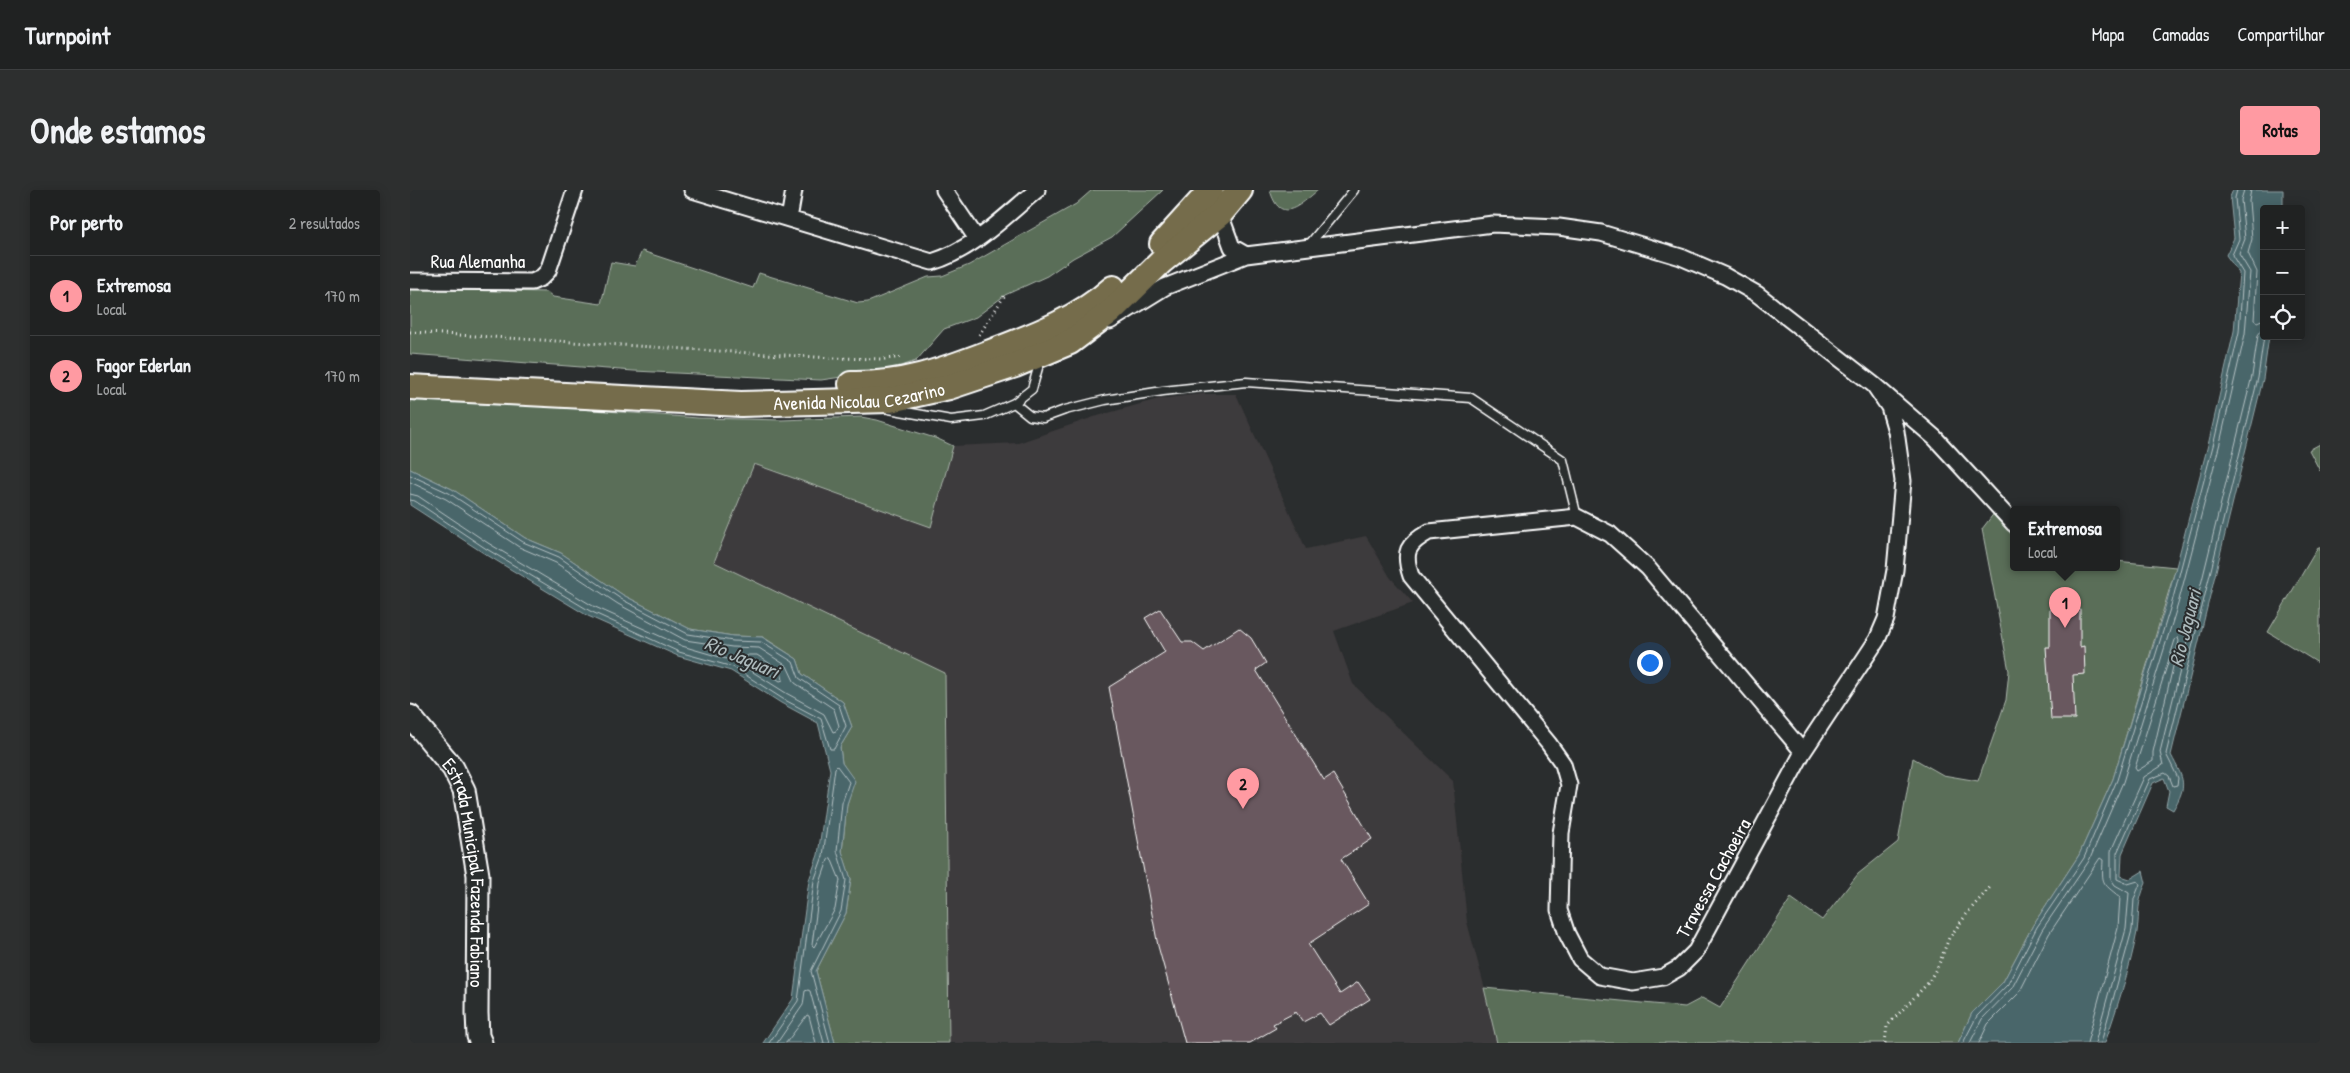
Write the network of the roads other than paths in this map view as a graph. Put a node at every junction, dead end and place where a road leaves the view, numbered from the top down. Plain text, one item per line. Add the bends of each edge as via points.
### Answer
1 (575, 190) edge
2 (692, 190) edge
3 (794, 190) edge
4 (944, 190) edge
5 (1037, 190) edge
6 (1212, 190) edge
7 (1240, 190) edge
8 (1354, 190) edge
9 (1220, 214) junction
10 (789, 219) junction
11 (977, 238) junction
12 (1306, 247) junction
13 (1246, 255) junction
14 (410, 281) edge
15 (1070, 342) junction
16 (1042, 354) junction
17 (410, 371) edge
18 (1874, 385) junction
19 (410, 387) edge
20 (843, 401) junction
21 (1014, 403) junction
22 (1577, 518) junction
23 (2010, 519) edge
24 (410, 716) edge
25 (1804, 752) junction
26 (481, 1043) edge

1 - 14 street, Rua Alemanha via 548,271 542,278 532,282
2 - 10 street
3 - 10 street
4 - 11 street
5 - 11 street
6 - 17 main road, Avenida Nicolau Cezarino via 1169,238 1096,303 1020,342 928,374 880,384 753,390
7 - 9 main road, Avenida Nicolau Cezarino
8 - 12 lane
9 - 13 street via 1232,247
9 - 15 main road, Avenida Nicolau Cezarino via 1161,262 1110,312
10 - 11 street via 932,262 951,256
12 - 13 street
12 - 18 street via 1493,224 1601,233 1681,257 1725,276 1757,294
13 - 15 street via 1165,287
15 - 16 main road, Avenida Nicolau Cezarino
16 - 20 main road, Avenida Nicolau Cezarino via 948,387 890,400
16 - 21 lane via 1032,389
18 - 23 street via 1936,438
18 - 25 street, Travessa Cachoeira via 1889,407 1896,430 1903,481 1892,596 1877,640
19 - 20 main road, Avenida Nicolau Cezarino via 702,404
20 - 21 lane via 951,420 984,416
21 - 22 lane via 1030,416 1043,418 1106,400 1246,382 1471,398 1563,460
22 - 25 street via 1610,534 1648,568
22 - 25 street, Travessa Cachoeira via 1429,532 1417,539 1407,551 1406,562 1411,576 1563,764 1568,785 1561,833 1559,910 1580,959 1600,976 1633,982 1662,977 1680,968 1696,951
24 - 26 main road, Estrada Municipal Fazenda Fabiano via 453,768 464,790 478,875 477,1013

